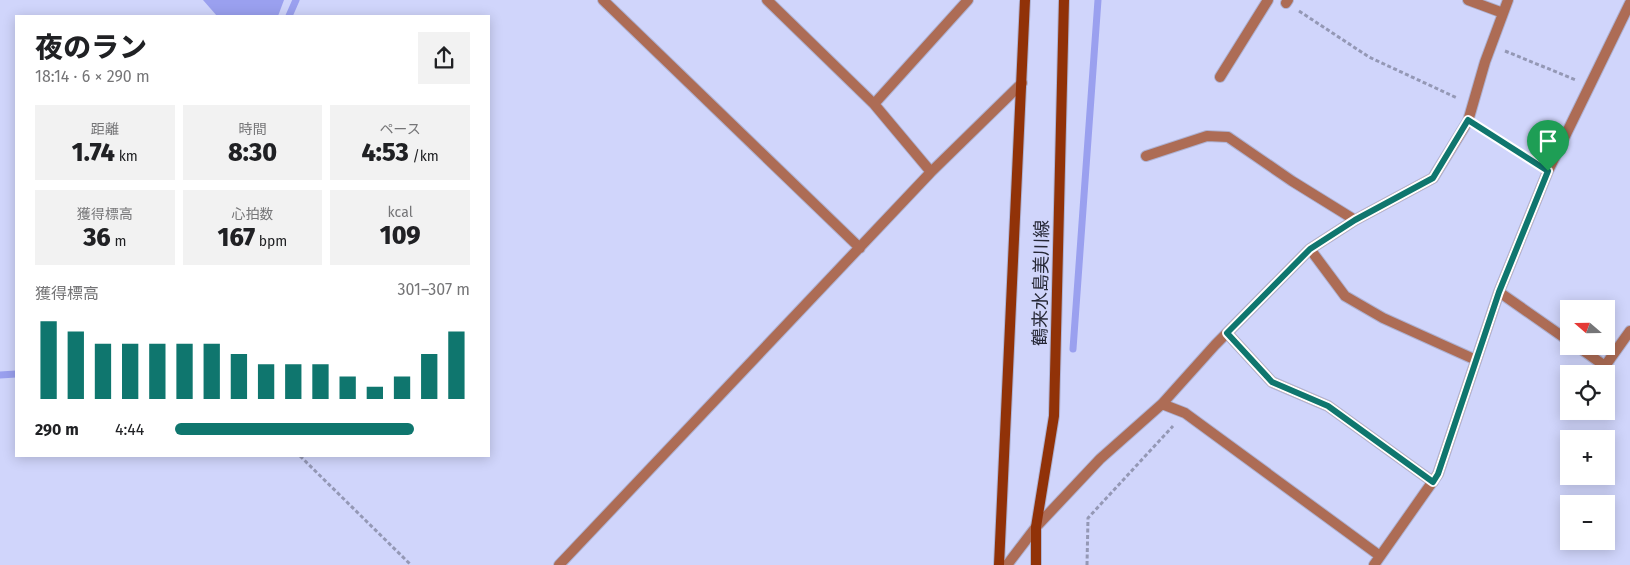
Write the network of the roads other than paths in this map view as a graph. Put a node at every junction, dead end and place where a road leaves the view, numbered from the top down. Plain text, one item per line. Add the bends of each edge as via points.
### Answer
1 (603, 0) edge
2 (767, 0) edge
3 (968, 0) edge
4 (1025, 0) edge
5 (1064, 0) edge
6 (1268, 0) edge
7 (1468, 0) edge
8 (1508, 0) edge
9 (1630, 2) edge
10 (1503, 13) junction
11 (1220, 77) dead end
12 (1022, 83) junction
13 (874, 104) junction
14 (1146, 156) dead end
15 (931, 172) junction
16 (1355, 220) junction
17 (860, 248) junction
18 (1310, 249) junction
19 (1499, 292) junction
20 (1630, 331) edge
21 (1227, 333) junction
22 (1560, 335) edge
23 (1615, 352) edge
24 (1589, 355) edge
25 (1613, 355) edge
26 (1476, 360) junction
27 (1162, 404) junction
28 (1433, 482) junction
29 (1036, 527) junction
30 (1380, 556) junction
31 (559, 565) edge
32 (999, 565) edge
33 (1007, 565) edge
34 (1036, 565) edge
35 (1374, 565) edge

1 - 17 street
2 - 13 street
3 - 13 street
4 - 12 main road, 鶴来水島美川線
5 - 29 main road, 鶴来水島美川線 via 1054,416
6 - 11 street
7 - 10 street
8 - 10 street
9 - 19 street via 1548,171
10 - 16 street via 1468,120 1433,178
12 - 15 street
12 - 32 main road, 鶴来水島美川線
13 - 15 street
14 - 16 street via 1207,136 1228,137
15 - 17 street
16 - 18 street
17 - 31 street
18 - 21 street
18 - 26 street via 1345,296 1383,318
19 - 22 street
19 - 26 street
20 - 23 street
21 - 27 street
21 - 28 street via 1272,382 1328,406
24 - 25 street via 1605,366
26 - 28 street
27 - 29 street via 1100,459
27 - 30 street via 1185,414
28 - 30 street
29 - 33 street
29 - 34 main road, 鶴来水島美川線
30 - 35 street

